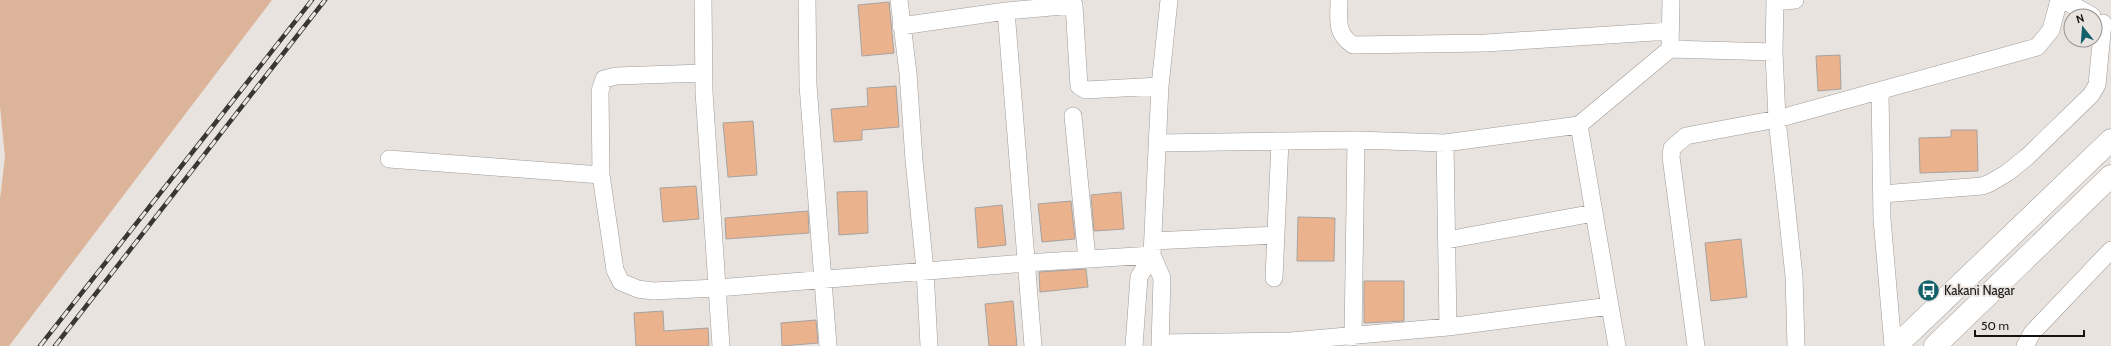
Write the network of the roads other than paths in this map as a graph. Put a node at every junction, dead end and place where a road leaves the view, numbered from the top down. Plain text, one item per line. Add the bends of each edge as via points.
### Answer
1 (703, 0) edge
2 (806, 0) edge
3 (899, 0) edge
4 (1169, 0) edge
5 (1339, 0) edge
6 (1671, 0) edge
7 (1795, 0) edge
8 (1775, 1) edge
9 (2066, 1) edge
10 (1006, 11) junction
11 (2104, 22) edge
12 (901, 26) junction
13 (1670, 31) junction
14 (1670, 49) junction
15 (1774, 52) junction
16 (703, 73) junction
17 (1160, 86) junction
18 (1880, 91) junction
19 (1073, 116) dead end
20 (1777, 119) junction
21 (1579, 125) junction
22 (1356, 140) junction
23 (2111, 140) edge
24 (1280, 142) junction
25 (1158, 143) junction
26 (1445, 143) junction
27 (389, 159) dead end
28 (601, 175) junction
29 (2111, 176) edge
30 (1882, 194) junction
31 (1594, 213) junction
32 (1276, 235) junction
33 (1447, 240) junction
34 (1152, 248) junction
35 (2111, 250) edge
36 (1087, 259) junction
37 (1026, 263) junction
38 (925, 270) junction
39 (1274, 278) dead end
40 (822, 279) junction
41 (717, 288) junction
42 (1610, 306) junction
43 (1448, 327) junction
44 (1353, 337) junction
45 (1291, 344) edge
46 (1160, 345) edge
47 (721, 346) edge
48 (828, 346) edge
49 (929, 346) edge
50 (1033, 346) edge
51 (1134, 346) edge
52 (1617, 346) edge
53 (1696, 346) edge
54 (1796, 346) edge
55 (1894, 346) edge
56 (1934, 346) edge
57 (2025, 346) edge

1 - 16 street
2 - 40 street via 808,85
3 - 12 street
4 - 17 street
5 - 13 street via 1339,28 1345,40 1354,45 1486,43
6 - 13 street
7 - 8 street
8 - 15 street
9 - 11 street
9 - 18 street via 2051,30 2036,47
10 - 12 street
10 - 17 street via 1074,5 1077,81 1078,86 1086,90
10 - 37 street
11 - 30 street via 2097,85 2091,95 2007,174 1982,186
12 - 38 street via 908,73
13 - 14 street
14 - 15 street
14 - 21 street
15 - 20 street
16 - 28 street via 616,76 604,79 600,91
16 - 41 street
17 - 25 street
18 - 20 street
18 - 30 street
19 - 36 street
20 - 53 street via 1686,136 1672,148 1671,157
20 - 54 street via 1794,276
21 - 26 street
21 - 31 street
22 - 24 street
22 - 26 street
22 - 44 street
23 - 55 main road
24 - 25 street
24 - 32 street
25 - 34 street
26 - 33 street
27 - 28 street
28 - 41 street via 610,249 614,270 621,282 638,289 653,291
29 - 56 main road
30 - 55 street
31 - 33 street
31 - 42 street
32 - 34 street
32 - 39 street
33 - 43 street
34 - 36 street
34 - 46 street via 1162,278
34 - 51 street via 1138,278
35 - 57 street via 2032,333
36 - 37 street
37 - 38 street
37 - 50 street
38 - 40 street
38 - 49 street
40 - 41 street
40 - 48 street
41 - 47 street
42 - 43 street
42 - 52 street
43 - 44 street
44 - 45 street
45 - 46 street

